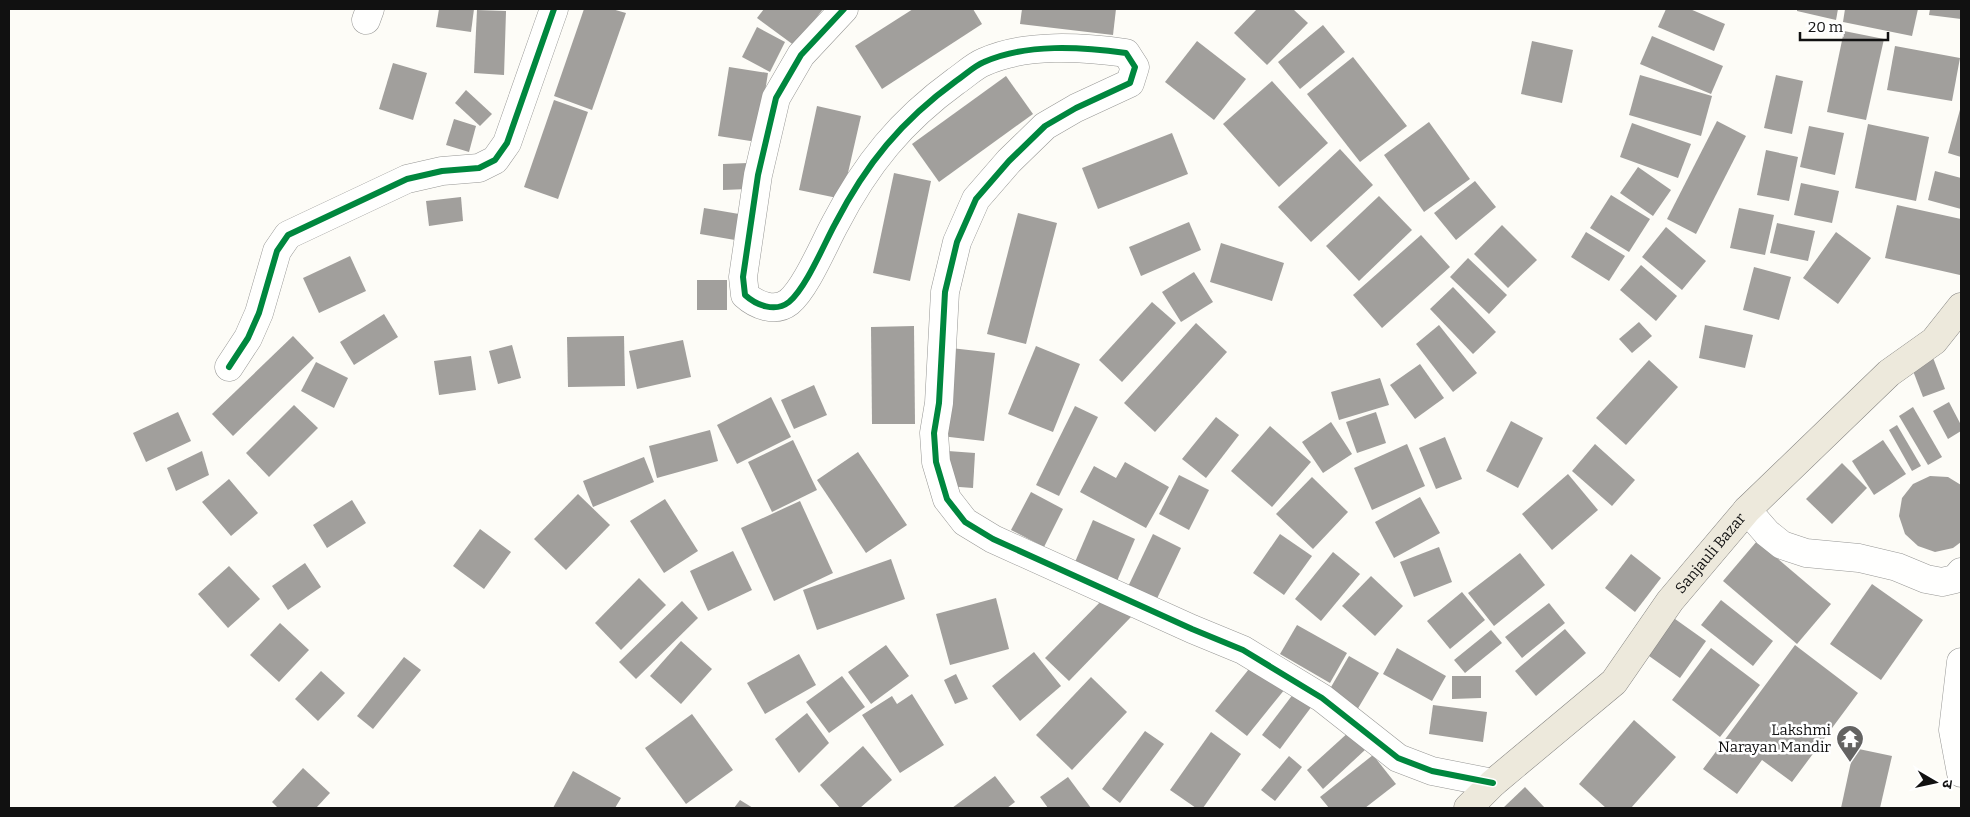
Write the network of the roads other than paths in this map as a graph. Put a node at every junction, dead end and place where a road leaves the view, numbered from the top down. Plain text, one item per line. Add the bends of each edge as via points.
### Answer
1 (554, 9) edge
2 (844, 9) edge
3 (1961, 307) edge
4 (229, 367) dead end
5 (1747, 510) junction
6 (1961, 572) edge
7 (1961, 662) edge
8 (1961, 773) edge
9 (1493, 783) junction
10 (1468, 808) edge

1 - 4 street via 507,143 495,160 478,168 442,171 407,179 288,235 277,251 259,313 248,338
2 - 9 street via 801,54 776,98 758,175 743,277 745,295 754,304 772,308 788,303 802,286 853,189 892,137 939,94 983,62 1029,49 1126,53 1134,67 1130,83 1044,126 976,200 957,242 945,292 939,403 934,433 936,462 947,499 965,522 993,539 1242,650 1322,698 1398,758 1432,771
3 - 5 main road, Sanjauli Bazar via 1934,341 1889,373
5 - 6 street via 1782,545 1806,553 1860,558 1942,582 1955,579
5 - 9 main road, Sanjauli Bazar via 1670,601 1614,682
7 - 8 street via 1954,730
9 - 10 main road, Sanjauli Bazar

